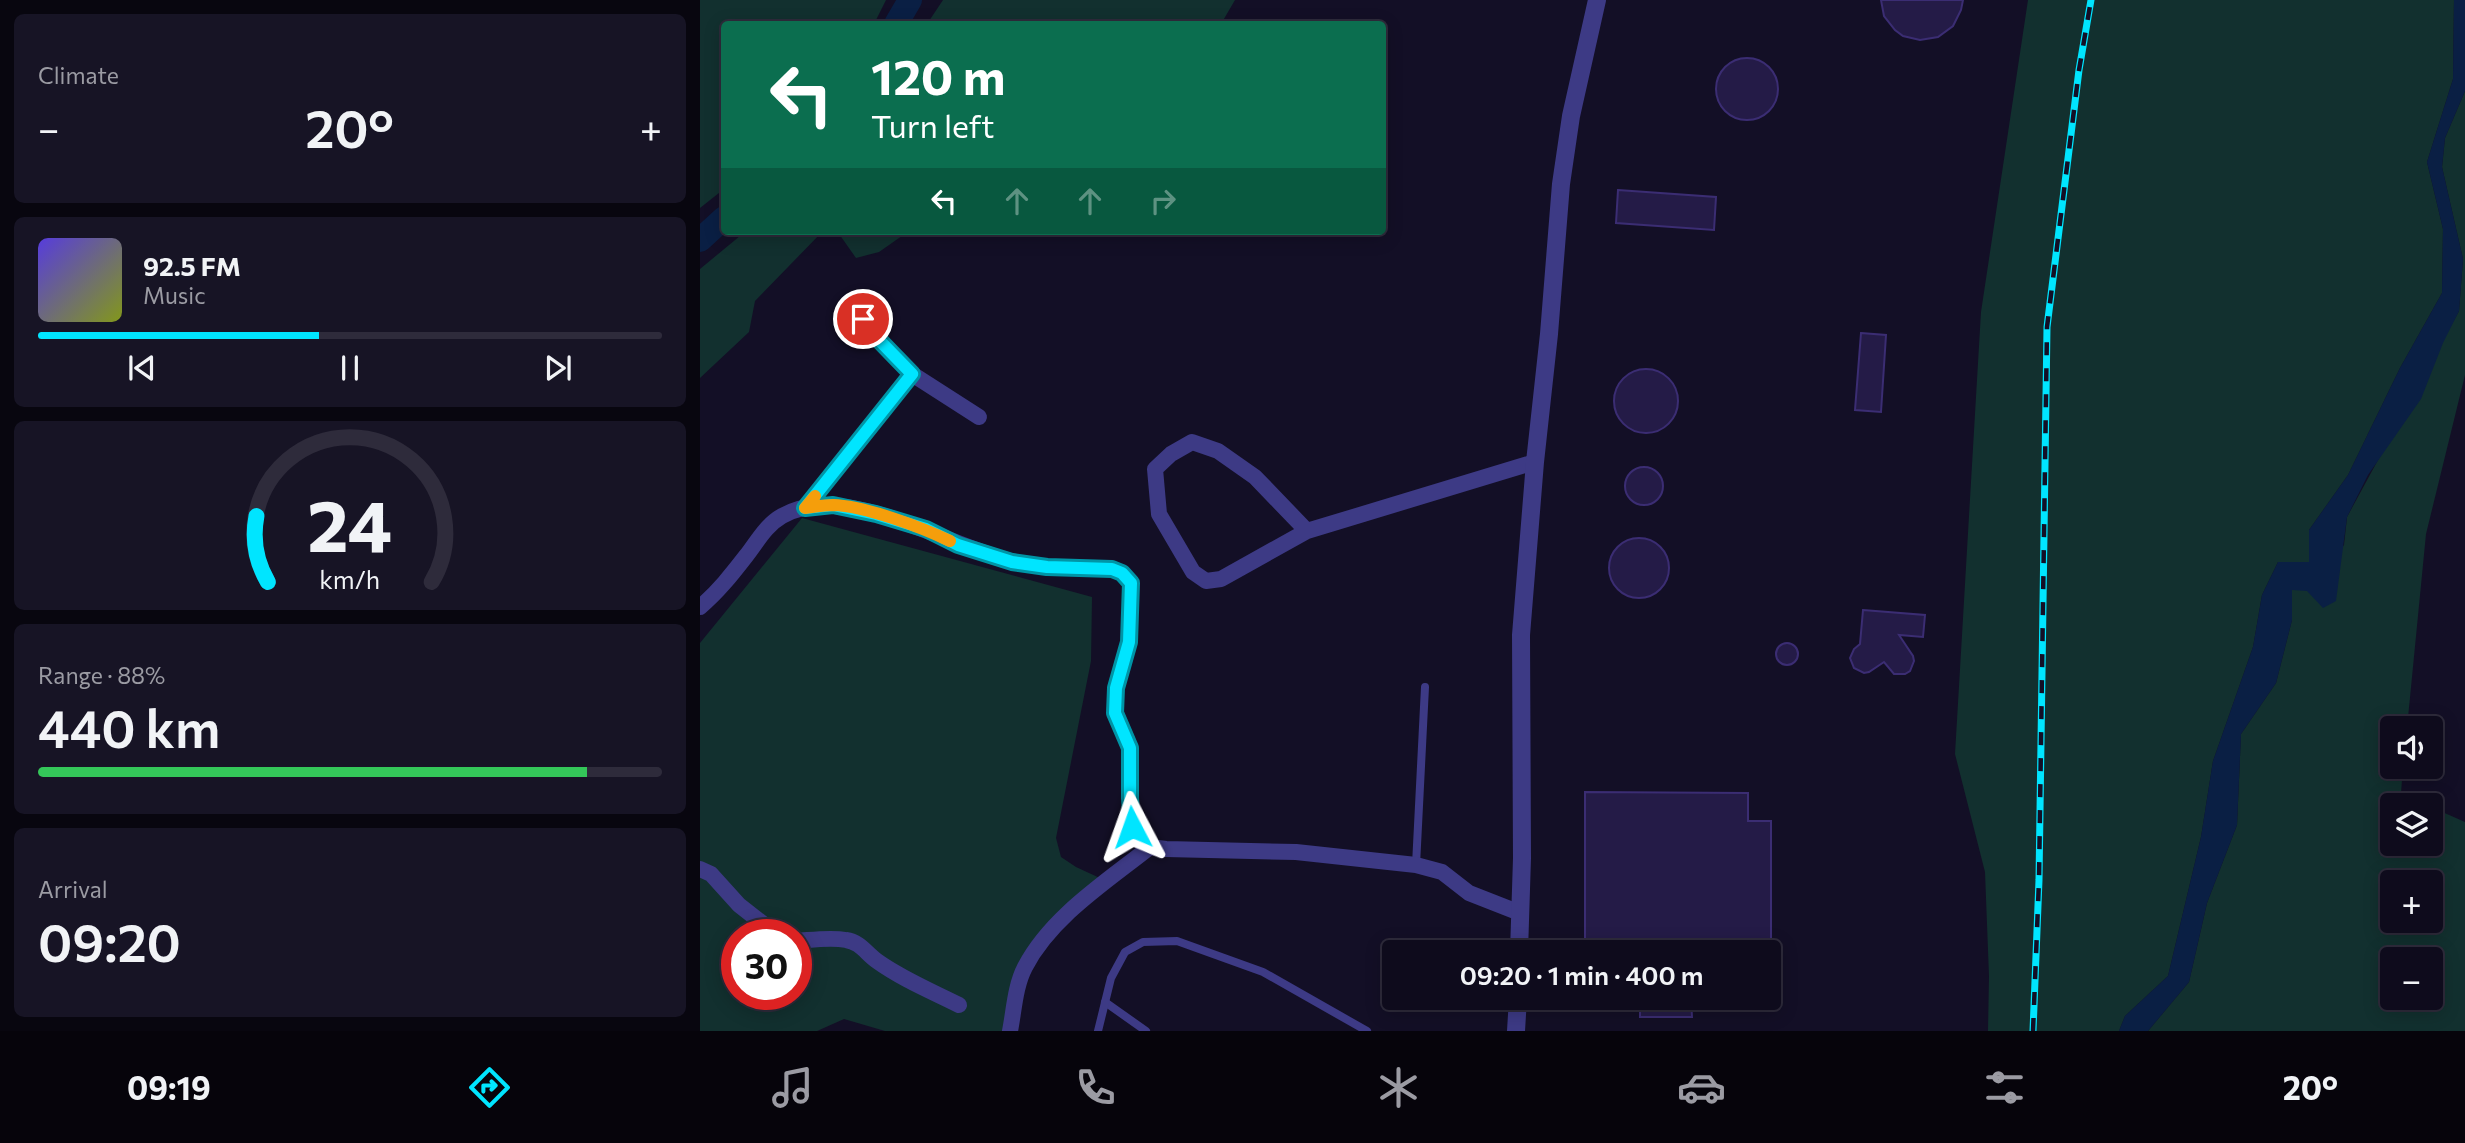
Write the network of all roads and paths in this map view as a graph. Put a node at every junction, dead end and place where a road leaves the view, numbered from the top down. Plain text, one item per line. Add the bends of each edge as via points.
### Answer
1 (1597, 0) edge
2 (849, 302) dead end
3 (912, 374) junction
4 (979, 417) dead end
5 (1535, 462) junction
6 (805, 508) junction
7 (1307, 531) junction
8 (700, 607) edge
9 (1425, 687) dead end
10 (1150, 847) junction
11 (1416, 865) junction
12 (700, 869) edge
13 (1521, 913) junction
14 (756, 919) edge
15 (1520, 940) edge
16 (812, 941) edge
17 (1105, 1002) junction
18 (959, 1005) dead end
19 (1517, 1010) edge
20 (1010, 1031) edge
21 (1098, 1031) edge
22 (1146, 1031) edge
23 (1367, 1031) edge
24 (1516, 1031) edge

1 - 5 street via 1561,184
2 - 3 street
3 - 4 street
3 - 6 street
5 - 7 street
5 - 13 street via 1521,635
6 - 8 street via 770,525
6 - 10 street via 833,505 876,514 1012,562 1112,569 1126,576 1131,583 1129,642 1116,688 1115,713 1130,748 1132,827 1137,839
7 - 7 street via 1221,579 1206,581 1193,572 1159,514 1155,470 1192,442 1218,452 1255,477
9 - 11 lane
10 - 11 street via 1271,850
10 - 20 street via 1043,940 1023,970
11 - 13 street via 1442,872 1469,893
12 - 14 street via 711,874
13 - 15 street
16 - 18 street via 857,943 875,960
17 - 21 lane
17 - 22 lane
17 - 23 lane via 1125,952 1143,942 1177,941 1263,972
19 - 24 street

